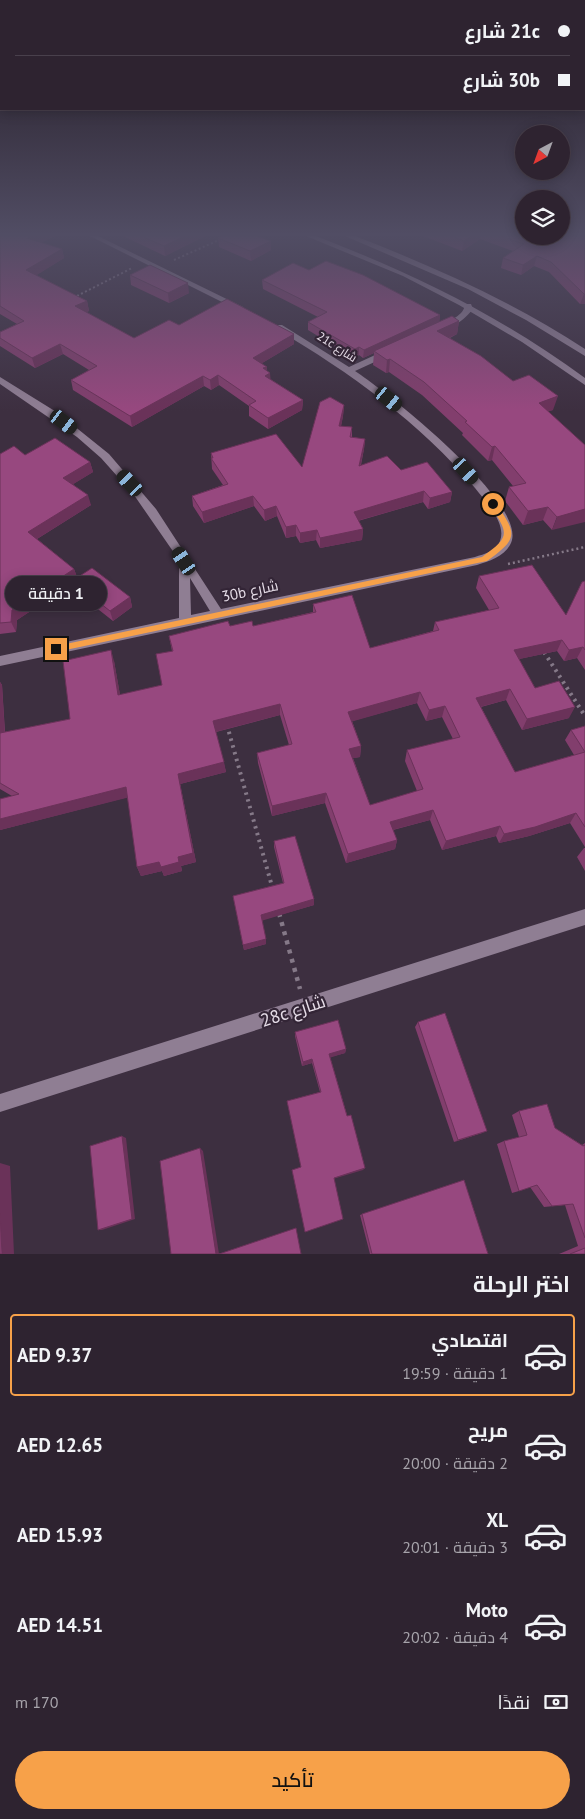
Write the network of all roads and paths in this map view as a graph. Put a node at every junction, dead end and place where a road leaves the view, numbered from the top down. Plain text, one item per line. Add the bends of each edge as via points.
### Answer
1 (79, 295) edge
2 (213, 295) edge
3 (445, 295) edge
4 (473, 295) edge
5 (484, 295) edge
6 (70, 302) edge
7 (468, 306) junction
8 (248, 312) edge
9 (528, 317) junction
10 (270, 323) edge
11 (435, 331) edge
12 (401, 347) edge
13 (581, 348) edge
14 (585, 353) edge
15 (349, 370) junction
16 (0, 380) edge
17 (585, 382) edge
18 (504, 545) joint
19 (585, 547) edge
20 (484, 559) junction
21 (184, 561) junction
22 (218, 614) junction
23 (185, 621) junction
24 (542, 650) edge
25 (0, 661) edge
26 (585, 716) edge
27 (226, 722) edge
28 (274, 893) edge
29 (279, 912) edge
30 (585, 917) edge
31 (305, 1007) junction
32 (0, 1103) edge

1 - 6 path
2 - 8 street
3 - 7 street
4 - 9 street
5 - 9 street
7 - 11 street via 462,317
7 - 17 street via 522,338
9 - 13 street
10 - 15 street, 21c شارع via 312,345
12 - 15 street
13 - 14 street
15 - 18 street, 21c شارع via 413,418 476,482 507,524 508,535
16 - 21 street via 49,411 104,456 155,515
18 - 20 street, 30b شارع
19 - 20 path via 490,568
20 - 22 street, 30b شارع
21 - 22 street
21 - 23 street
22 - 23 street, 30b شارع
23 - 25 street, 30b شارع
24 - 26 path
27 - 28 path
29 - 31 path
30 - 31 street, 28c شارع
31 - 32 street, 28c شارع

